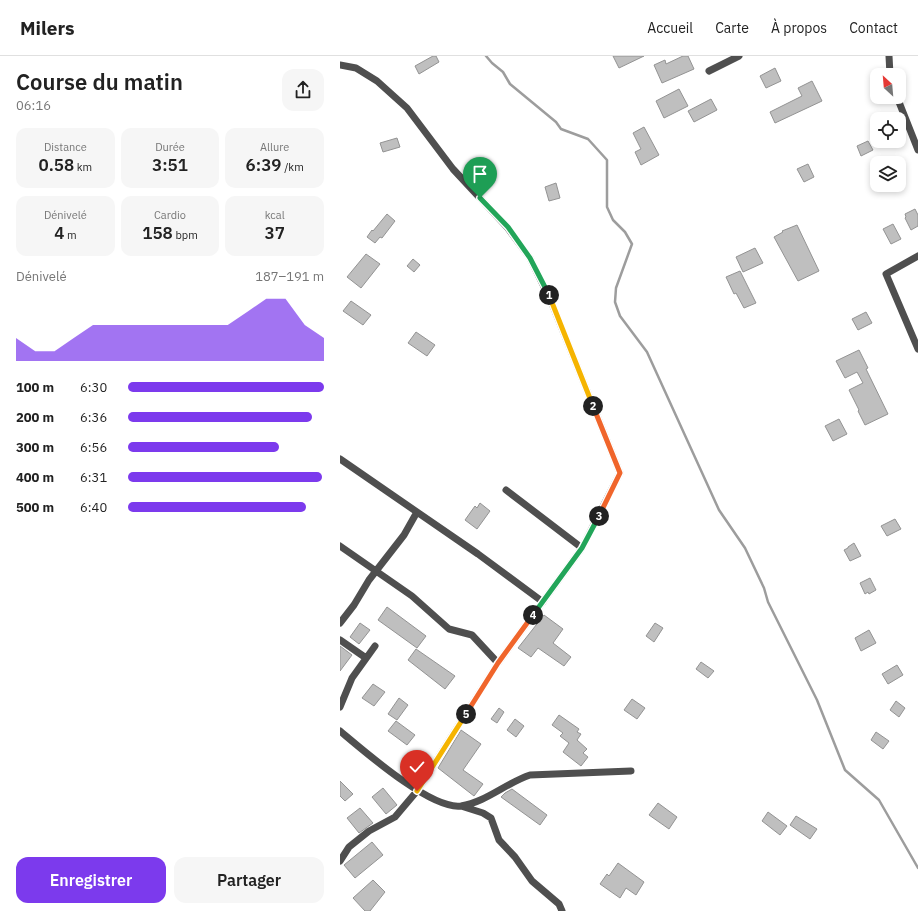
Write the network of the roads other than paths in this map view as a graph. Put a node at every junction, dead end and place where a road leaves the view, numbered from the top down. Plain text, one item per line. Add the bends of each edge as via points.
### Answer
1 (739, 56) edge
2 (889, 56) edge
3 (340, 65) edge
4 (890, 68) edge
5 (709, 71) dead end
6 (900, 104) edge
7 (918, 150) edge
8 (918, 256) edge
9 (918, 349) edge
10 (340, 459) edge
11 (506, 490) dead end
12 (417, 512) junction
13 (340, 546) edge
14 (582, 548) junction
15 (377, 571) junction
16 (543, 602) junction
17 (340, 623) edge
18 (340, 640) edge
19 (375, 646) dead end
20 (366, 658) junction
21 (498, 663) junction
22 (340, 707) edge
23 (340, 731) edge
24 (631, 770) dead end
25 (417, 791) junction
26 (461, 806) junction
27 (340, 861) edge
28 (562, 911) edge

1 - 5 street
2 - 4 street
3 - 14 street via 356,68 377,81 407,108 453,169 508,227 530,258 551,301 620,473
6 - 7 street
8 - 9 street via 886,274
10 - 12 street
11 - 14 street
12 - 15 street
12 - 16 street
13 - 15 street
14 - 16 street
15 - 17 street
15 - 21 street via 412,596 449,629 472,635
16 - 21 street
18 - 20 street
19 - 20 street
20 - 22 street via 352,678
21 - 25 street
23 - 25 street
24 - 26 street via 530,775 519,778 476,802
25 - 26 street via 449,806
25 - 27 street via 395,817 369,831 349,847
26 - 28 street via 491,818 499,840 532,881 559,904

